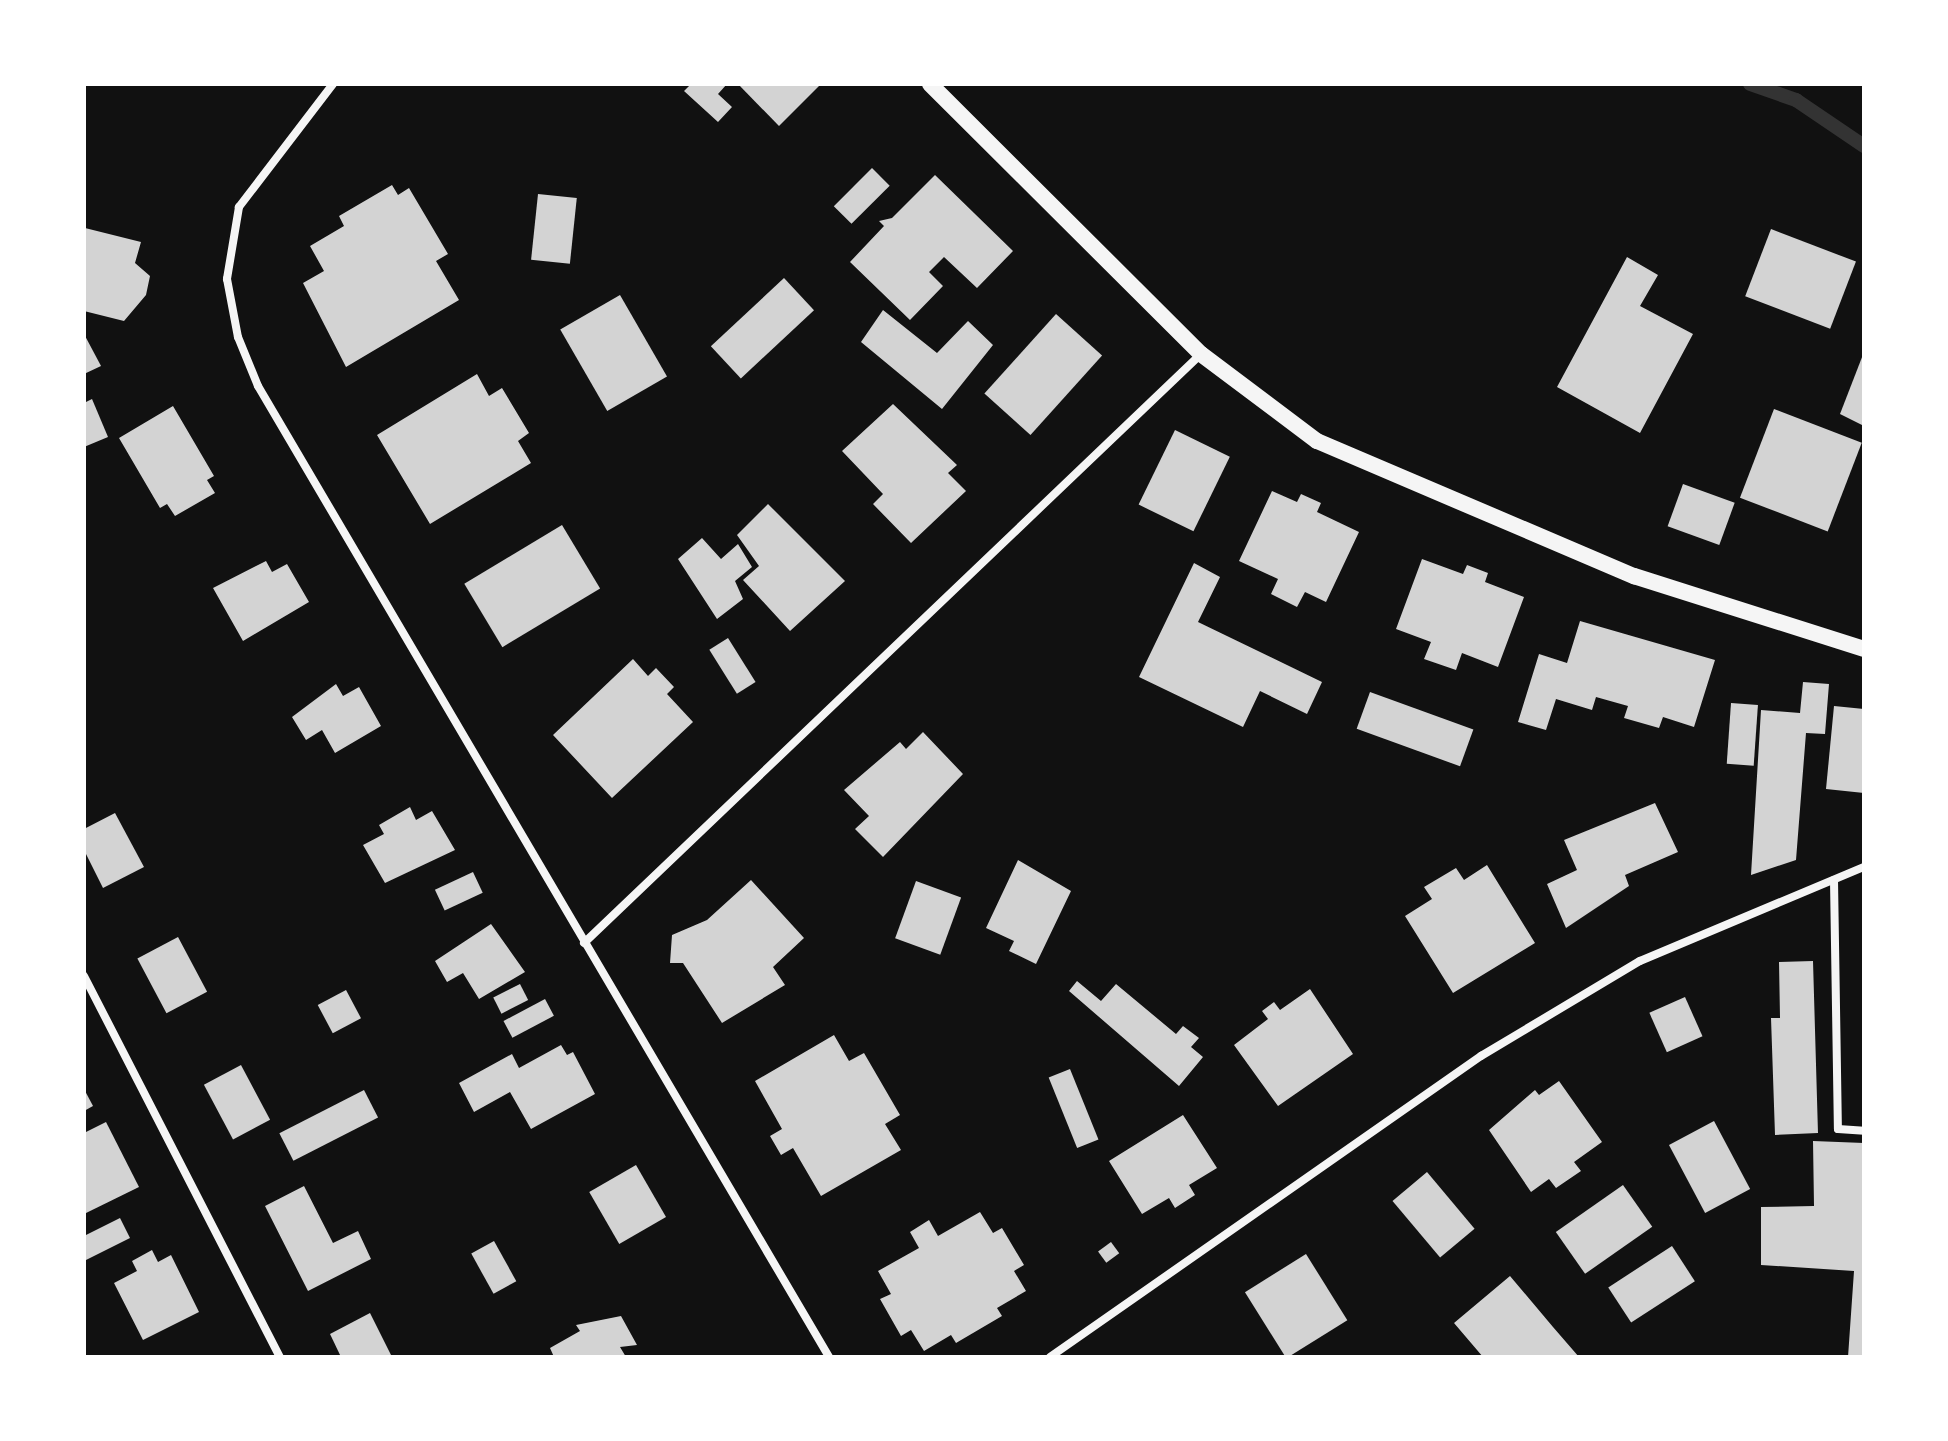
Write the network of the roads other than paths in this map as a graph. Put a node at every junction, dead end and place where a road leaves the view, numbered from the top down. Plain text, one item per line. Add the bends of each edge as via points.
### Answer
1 (333, 84) edge
2 (930, 84) edge
3 (1201, 354) junction
4 (1864, 649) edge
5 (1864, 867) edge
6 (1834, 880) junction
7 (584, 943) junction
8 (84, 976) edge
9 (1864, 1131) edge
10 (280, 1357) edge
11 (829, 1357) edge
12 (1050, 1357) edge

1 - 7 street via 239,207 227,279 238,337 258,386
2 - 3 main road
3 - 4 main road via 1331,447 1634,576
3 - 7 street
5 - 6 street
6 - 9 street via 1838,1129
6 - 12 street via 1640,961 1481,1056
7 - 11 street
8 - 10 street

